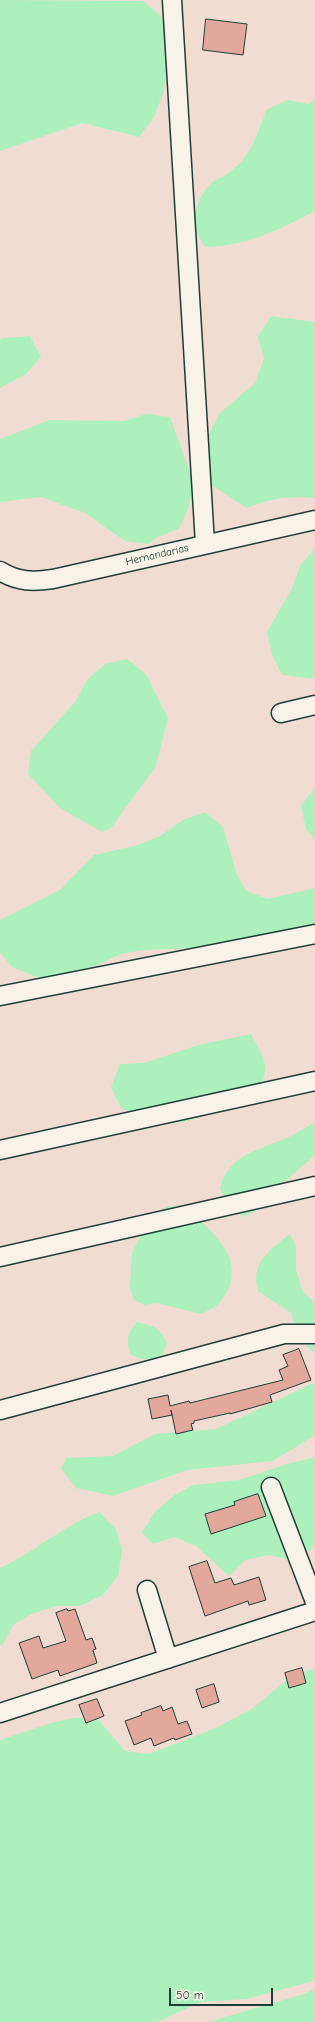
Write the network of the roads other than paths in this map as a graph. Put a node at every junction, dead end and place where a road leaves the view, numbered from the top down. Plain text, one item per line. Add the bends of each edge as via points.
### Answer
1 (172, 0) edge
2 (315, 520) edge
3 (205, 544) junction
4 (0, 571) edge
5 (315, 705) edge
6 (281, 713) dead end
7 (315, 934) edge
8 (0, 996) edge
9 (315, 1081) edge
10 (0, 1150) edge
11 (315, 1186) edge
12 (0, 1257) edge
13 (315, 1334) edge
14 (0, 1410) edge
15 (270, 1487) dead end
16 (147, 1590) dead end
17 (315, 1602) edge
18 (315, 1611) edge
19 (168, 1659) junction
20 (0, 1713) edge

1 - 3 street
2 - 3 street, Hernandarias
3 - 4 street, Hernandarias via 53,580 23,581
5 - 6 street
7 - 8 street
9 - 10 street
11 - 12 street
13 - 14 street via 284,1334
15 - 17 street
16 - 19 street
18 - 19 street
19 - 20 street

